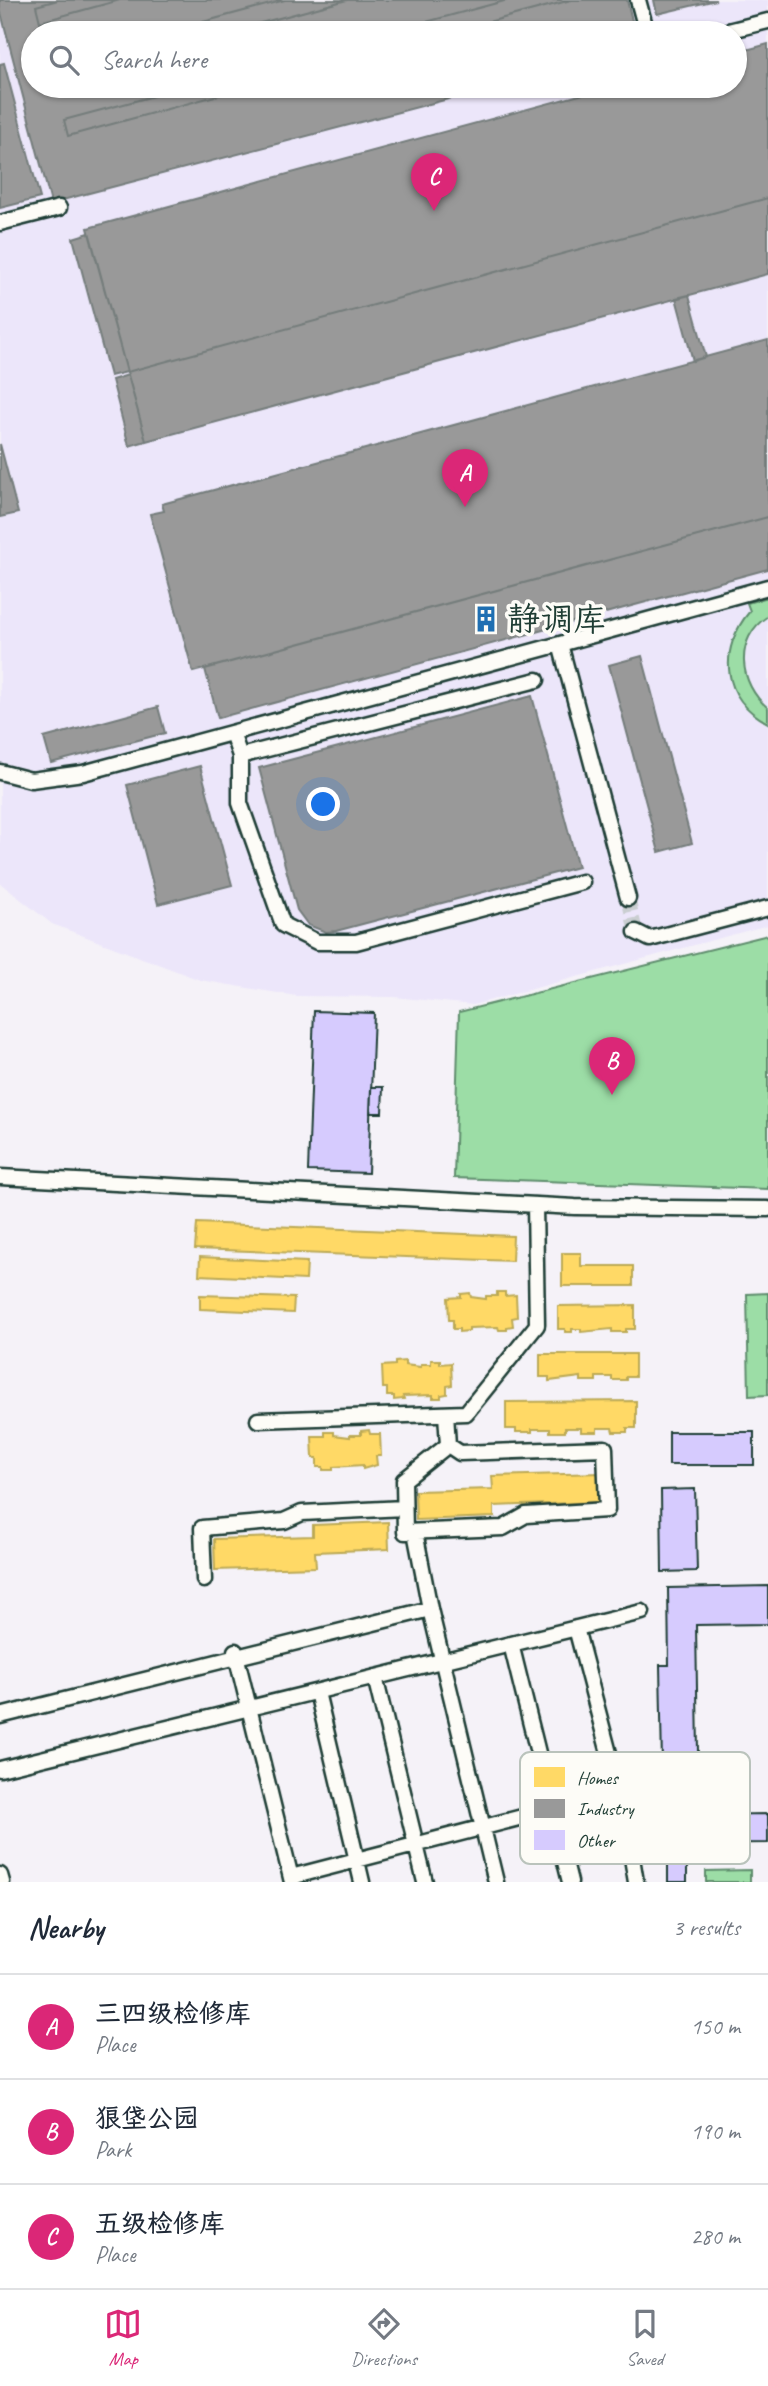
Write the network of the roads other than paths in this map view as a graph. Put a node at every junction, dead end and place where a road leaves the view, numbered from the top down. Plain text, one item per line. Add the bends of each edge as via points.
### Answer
1 (638, 0) edge
2 (644, 21) edge
3 (768, 21) edge
4 (747, 26) edge
5 (59, 208) dead end
6 (0, 223) edge
7 (768, 587) edge
8 (560, 644) junction
9 (537, 680) dead end
10 (232, 733) junction
11 (240, 756) junction
12 (0, 772) edge
13 (582, 882) dead end
14 (628, 898) tunnel mouth
15 (768, 908) edge
16 (636, 932) dead end
17 (0, 1177) edge
18 (535, 1205) junction
19 (768, 1209) edge
20 (446, 1413) junction
21 (258, 1420) dead end
22 (448, 1445) junction
23 (404, 1508) junction
24 (415, 1532) junction
25 (204, 1580) dead end
26 (430, 1609) junction
27 (642, 1612) dead end
28 (576, 1628) junction
29 (511, 1644) junction
30 (236, 1654) junction
31 (443, 1661) junction
32 (375, 1677) junction
33 (317, 1692) junction
34 (249, 1708) junction
35 (0, 1716) edge
36 (538, 1752) edge
37 (609, 1752) edge
38 (0, 1769) edge
39 (520, 1818) edge
40 (483, 1827) junction
41 (415, 1844) junction
42 (356, 1860) junction
43 (566, 1864) edge
44 (633, 1864) edge
45 (0, 1875) edge
46 (291, 1879) edge
47 (2, 1882) edge
48 (362, 1882) edge
49 (425, 1882) edge
50 (496, 1882) edge
51 (570, 1882) edge
52 (636, 1882) edge

1 - 2 street
3 - 4 street
5 - 6 street
7 - 8 street
8 - 10 street
8 - 14 street
9 - 11 street
10 - 11 street
10 - 12 street via 83,774 31,780
11 - 13 street via 240,803 283,925 317,942 356,942
15 - 16 street via 650,939
17 - 18 street
18 - 19 street
18 - 20 street via 537,1325 466,1413
20 - 21 street
20 - 22 street
22 - 23 street via 404,1480
22 - 24 street via 460,1453 604,1448 607,1510 526,1515 503,1528
23 - 24 street via 405,1532
23 - 25 street via 302,1513 284,1521 202,1528
24 - 26 street
26 - 30 street
26 - 31 street
27 - 28 street
28 - 29 street
28 - 37 street
29 - 31 street
29 - 36 street
30 - 34 street
30 - 35 street
31 - 32 street
31 - 40 street
32 - 33 street
32 - 41 street
33 - 34 street
33 - 42 street
34 - 38 street
34 - 46 street
39 - 40 street
40 - 41 street
40 - 50 street
41 - 42 street
41 - 49 street
42 - 46 street
42 - 48 street
43 - 51 street
44 - 52 street
45 - 47 street

